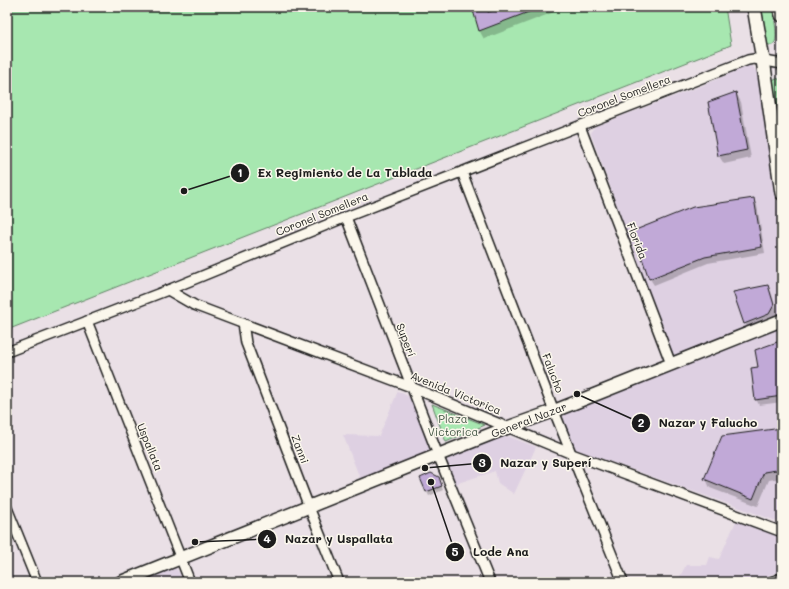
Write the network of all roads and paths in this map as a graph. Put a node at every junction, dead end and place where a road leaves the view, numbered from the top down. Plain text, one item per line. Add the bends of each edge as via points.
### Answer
1 (754, 7) edge
2 (780, 7) edge
3 (782, 15) edge
4 (763, 60) junction
5 (782, 64) edge
6 (580, 126) junction
7 (462, 172) junction
8 (782, 193) edge
9 (346, 217) junction
10 (168, 290) junction
11 (782, 320) edge
12 (87, 321) junction
13 (243, 323) junction
14 (7, 352) edge
15 (671, 364) junction
16 (411, 387) junction
17 (554, 411) junction
18 (509, 427) junction
19 (572, 454) junction
20 (438, 455) junction
21 (309, 507) junction
22 (7, 508) edge
23 (782, 532) edge
24 (181, 558) junction
25 (782, 578) edge
26 (37, 582) edge
27 (121, 582) edge
28 (190, 582) edge
29 (339, 582) edge
30 (490, 582) edge
31 (623, 582) edge
32 (771, 582) edge

1 - 4 main road
2 - 3 main road
4 - 5 street, Coronel Somellera
4 - 6 street, Coronel Somellera via 748,60
4 - 8 main road
6 - 7 street, Coronel Somellera
6 - 15 street, Florida
7 - 9 street, Coronel Somellera
7 - 17 street, Falucho
9 - 10 street, Coronel Somellera
9 - 16 street, Superí
10 - 12 street, Coronel Somellera
10 - 13 street, Avenida Victorica via 194,305
11 - 15 street, General Nazar
12 - 14 street, Coronel Somellera
12 - 24 street, Uspallata
13 - 16 street, Avenida Victorica
13 - 21 street, Zanni via 246,343
15 - 17 street, General Nazar
16 - 18 street, Avenida Victorica
16 - 20 street, Superí
17 - 18 street, General Nazar
17 - 19 street, Falucho
18 - 19 street, Avenida Victorica
18 - 20 street, General Nazar
19 - 23 street, Avenida Victorica
19 - 31 street, Falucho
20 - 21 street, General Nazar
20 - 30 street, Superí
21 - 24 street, General Nazar
21 - 29 street, Zanni
22 - 26 street
24 - 27 street, General Nazar
24 - 28 street, Uspallata
25 - 32 street

